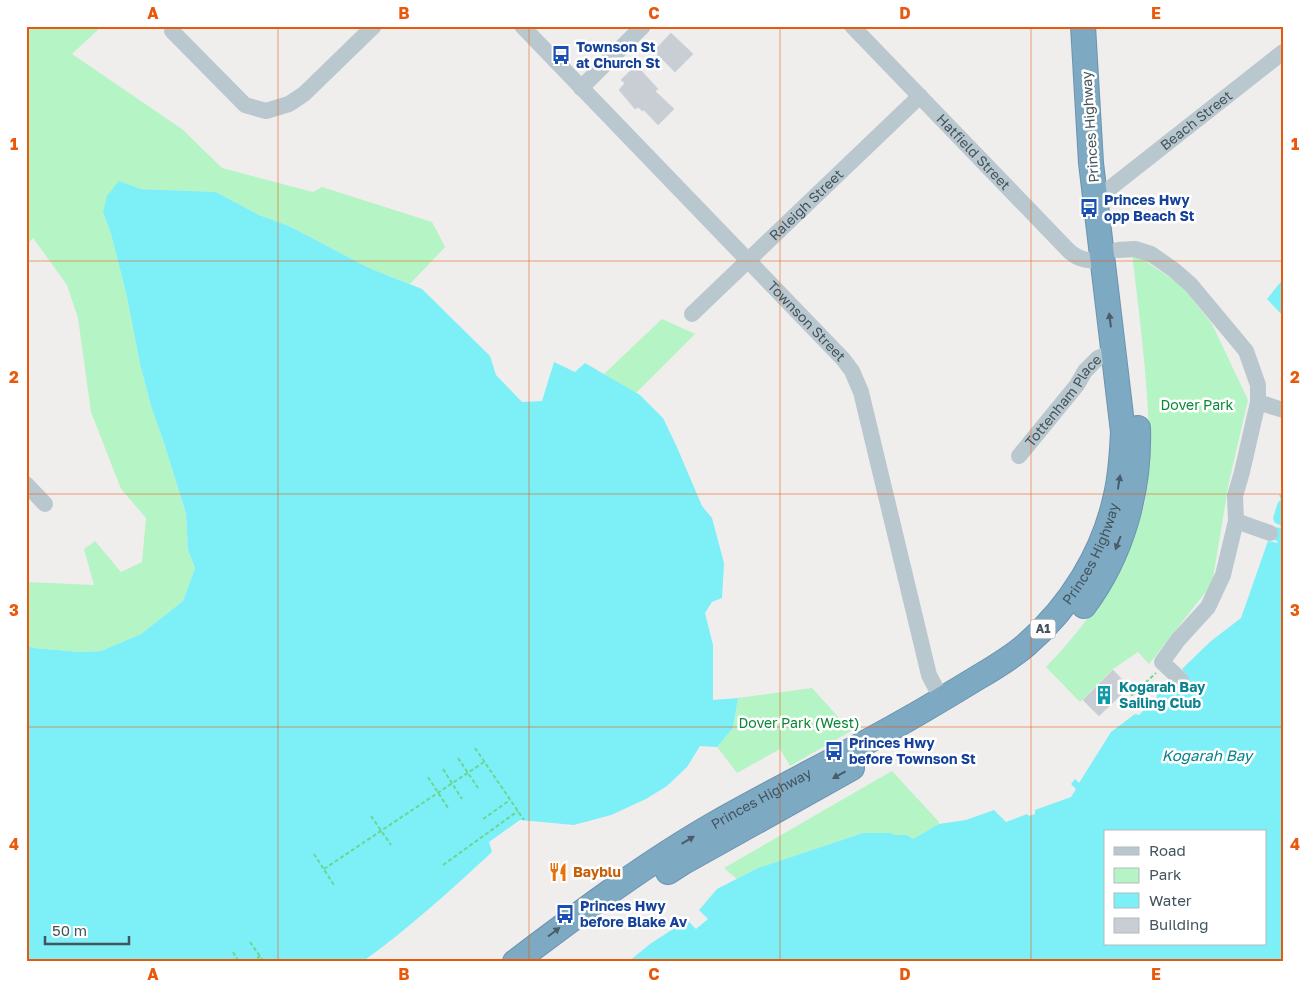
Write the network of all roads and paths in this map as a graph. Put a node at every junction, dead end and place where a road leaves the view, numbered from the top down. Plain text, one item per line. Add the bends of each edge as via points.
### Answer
1 (374, 26) edge
2 (522, 26) edge
3 (643, 26) edge
4 (852, 26) edge
5 (1083, 26) edge
6 (1098, 26) edge
7 (172, 31) dead end
8 (1283, 52) edge
9 (581, 88) junction
10 (920, 96) junction
11 (1109, 189) junction
12 (1111, 255) junction
13 (747, 262) junction
14 (692, 314) dead end
15 (1114, 351) junction
16 (1258, 402) junction
17 (1283, 410) edge
18 (1019, 456) dead end
19 (26, 484) edge
20 (45, 504) dead end
21 (1236, 522) junction
22 (1270, 533) dead end
23 (1165, 665) junction
24 (1181, 680) dead end
25 (1140, 688) junction
26 (1126, 690) dead end
27 (1146, 694) dead end
28 (942, 700) junction
29 (475, 748) dead end
30 (458, 758) dead end
31 (484, 762) junction
32 (443, 769) dead end
33 (468, 773) junction
34 (428, 778) dead end
35 (452, 783) junction
36 (478, 788) dead end
37 (438, 793) junction
38 (462, 799) dead end
39 (510, 800) junction
40 (448, 808) dead end
41 (518, 811) junction
42 (371, 816) dead end
43 (483, 819) dead end
44 (524, 820) dead end
45 (381, 831) junction
46 (391, 845) dead end
47 (314, 854) dead end
48 (443, 865) dead end
49 (324, 869) junction
50 (334, 884) dead end
51 (250, 942) dead end
52 (233, 952) dead end
53 (260, 956) junction
54 (239, 962) edge
55 (252, 962) edge
56 (264, 962) edge
57 (515, 962) edge
58 (542, 962) edge

1 - 7 street via 304,94 288,104 266,111 245,105
2 - 9 street, Townson Street
3 - 9 street
4 - 10 street, Hatfield Street
5 - 12 highway, Princes Highway / A1 via 1088,131
6 - 11 highway, Princes Highway / A1
8 - 11 street, Beach Street
9 - 13 street, Townson Street
10 - 12 street, Hatfield Street via 1074,256 1085,260
10 - 13 street, Raleigh Street
11 - 12 highway, Princes Highway / A1
15 -> 12 highway, Princes Highway / A1
12 - 16 street, Hatfield Street via 1135,249 1151,254 1190,285 1249,357 1257,381
12 -> 58 highway, Princes Highway / A1 via 1136,399 1138,466 1131,504 1117,547 1076,617 1049,646 1018,671 682,863 618,905
13 - 14 street, Raleigh Street
13 - 28 street, Townson Street via 843,359 858,381 929,675
15 - 18 street, Tottenham Place via 1098,358 1085,371
28 -> 15 highway, Princes Highway / A1 via 1002,663 1042,631 1076,589 1100,545 1116,495 1122,453
16 - 17 street
16 - 21 street, Hatfield Street via 1235,496
19 - 20 street
21 - 22 street
21 - 23 street, Hatfield Street via 1223,575 1208,607 1178,640 1162,662
23 - 24 street
23 - 25 path
25 - 26 path via 1132,696
25 - 27 path
57 -> 28 highway, Princes Highway / A1 via 663,855 717,822
29 - 31 path
30 - 33 path
31 - 33 path
31 - 39 path
32 - 35 path
33 - 35 path
33 - 36 path
34 - 37 path
35 - 37 path
35 - 38 path
37 - 40 path
37 - 45 path
39 - 41 path
39 - 43 path
41 - 44 path
41 - 48 path
42 - 45 path
45 - 46 path
45 - 49 path
47 - 49 path
49 - 50 path
51 - 53 path
52 - 54 path
53 - 55 path
53 - 56 path

